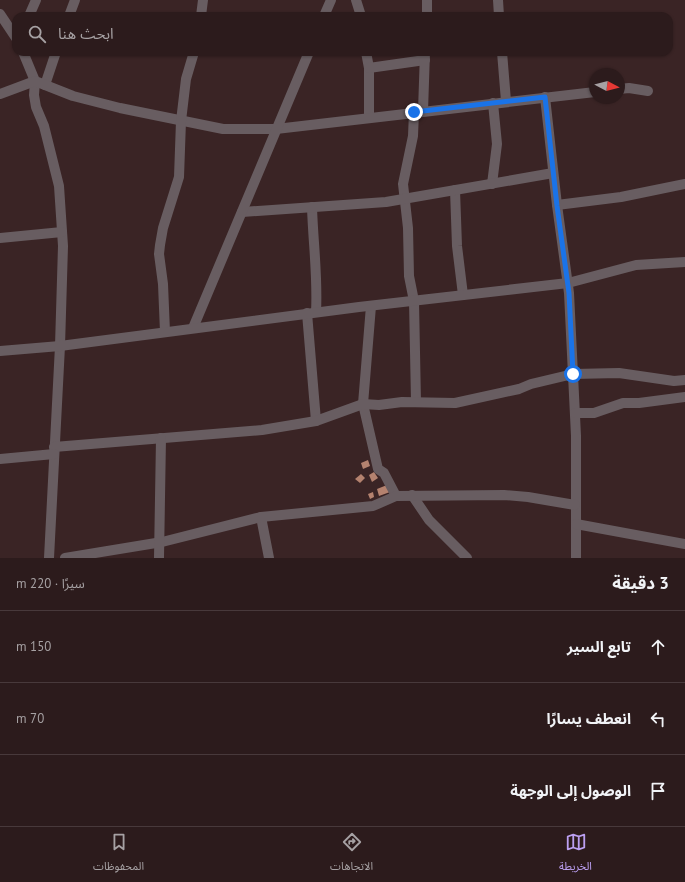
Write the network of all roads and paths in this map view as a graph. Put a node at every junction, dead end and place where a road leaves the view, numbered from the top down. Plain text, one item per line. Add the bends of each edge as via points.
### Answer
1 (36, 0) edge
2 (75, 0) edge
3 (203, 0) edge
4 (331, 0) edge
5 (356, 0) edge
6 (427, 0) edge
7 (498, 0) edge
8 (31, 12) edge
9 (70, 12) edge
10 (202, 12) edge
11 (326, 12) edge
12 (360, 12) edge
13 (427, 12) edge
14 (499, 12) edge
15 (0, 14) edge
16 (12, 32) edge
17 (25, 56) edge
18 (54, 56) edge
19 (193, 56) edge
20 (307, 56) edge
21 (367, 56) edge
22 (425, 56) edge
23 (502, 56) edge
24 (369, 68) junction
25 (40, 83) junction
26 (625, 88) edge
27 (648, 91) dead end
28 (589, 93) edge
29 (0, 94) edge
30 (545, 97) junction
31 (506, 101) junction
32 (493, 103) junction
33 (418, 112) junction
34 (369, 118) junction
35 (181, 121) junction
36 (276, 129) junction
37 (553, 173) junction
38 (492, 184) junction
39 (685, 184) edge
40 (455, 190) junction
41 (404, 199) junction
42 (557, 206) junction
43 (312, 207) junction
44 (242, 212) junction
45 (62, 232) junction
46 (0, 238) edge
47 (685, 262) edge
48 (568, 283) junction
49 (463, 295) junction
50 (414, 301) junction
51 (371, 306) junction
52 (312, 313) junction
53 (193, 328) junction
54 (165, 332) junction
55 (60, 346) junction
56 (0, 351) edge
57 (573, 374) junction
58 (685, 380) edge
59 (685, 397) edge
60 (416, 402) junction
61 (363, 404) junction
62 (574, 413) junction
63 (316, 420) junction
64 (161, 438) junction
65 (54, 450) junction
66 (0, 459) edge
67 (396, 496) junction
68 (412, 496) junction
69 (575, 505) junction
70 (261, 517) junction
71 (576, 524) junction
72 (159, 542) junction
73 (685, 544) edge
74 (49, 558) edge
75 (65, 558) edge
76 (159, 558) edge
77 (269, 558) edge
78 (467, 558) edge
79 (576, 558) edge

1 - 8 street
2 - 9 street
3 - 10 street
4 - 11 street
5 - 12 street
6 - 13 street
7 - 14 street
15 - 16 street
17 - 25 street
18 - 25 street
19 - 35 street via 186,79
20 - 36 street
21 - 24 street
22 - 24 street
22 - 33 street
23 - 31 street
24 - 34 street
25 - 29 street
25 - 35 street via 73,96
25 - 45 street via 34,95 59,186
26 - 27 street
28 - 30 street
30 - 31 street
30 - 37 street
31 - 32 street
32 - 33 street
32 - 38 street via 497,144
33 - 34 street
33 - 41 street via 403,179
34 - 36 street
35 - 36 street via 223,129
35 - 54 street via 179,177 162,228 159,254
36 - 44 street
37 - 38 street
37 - 42 street
38 - 40 street
39 - 42 street
40 - 41 street
40 - 49 street via 457,246
41 - 43 street
41 - 50 street via 409,242 409,276
42 - 48 street
43 - 44 street
43 - 52 street via 318,279
44 - 53 street
45 - 46 street
45 - 55 street
47 - 48 street via 636,265
48 - 49 street
48 - 57 street
49 - 50 street
50 - 51 street
50 - 60 street
51 - 52 street
51 - 61 street
52 - 53 street
52 - 63 street
53 - 54 street
54 - 55 street
55 - 56 street
55 - 65 street
57 - 58 street via 619,373 674,381
57 - 60 street via 455,403
57 - 62 street
59 - 62 street via 639,404 623,403 594,413
60 - 61 street
61 - 63 street
61 - 67 street via 378,469 384,473
62 - 69 street
63 - 64 street via 262,430
64 - 65 street
64 - 72 street
65 - 66 street
65 - 74 street
67 - 68 street
67 - 70 street via 373,506
68 - 69 street via 504,495
68 - 78 street via 429,520
69 - 71 street
70 - 72 street
70 - 77 street
71 - 73 street
71 - 79 street
72 - 75 street
72 - 76 street

